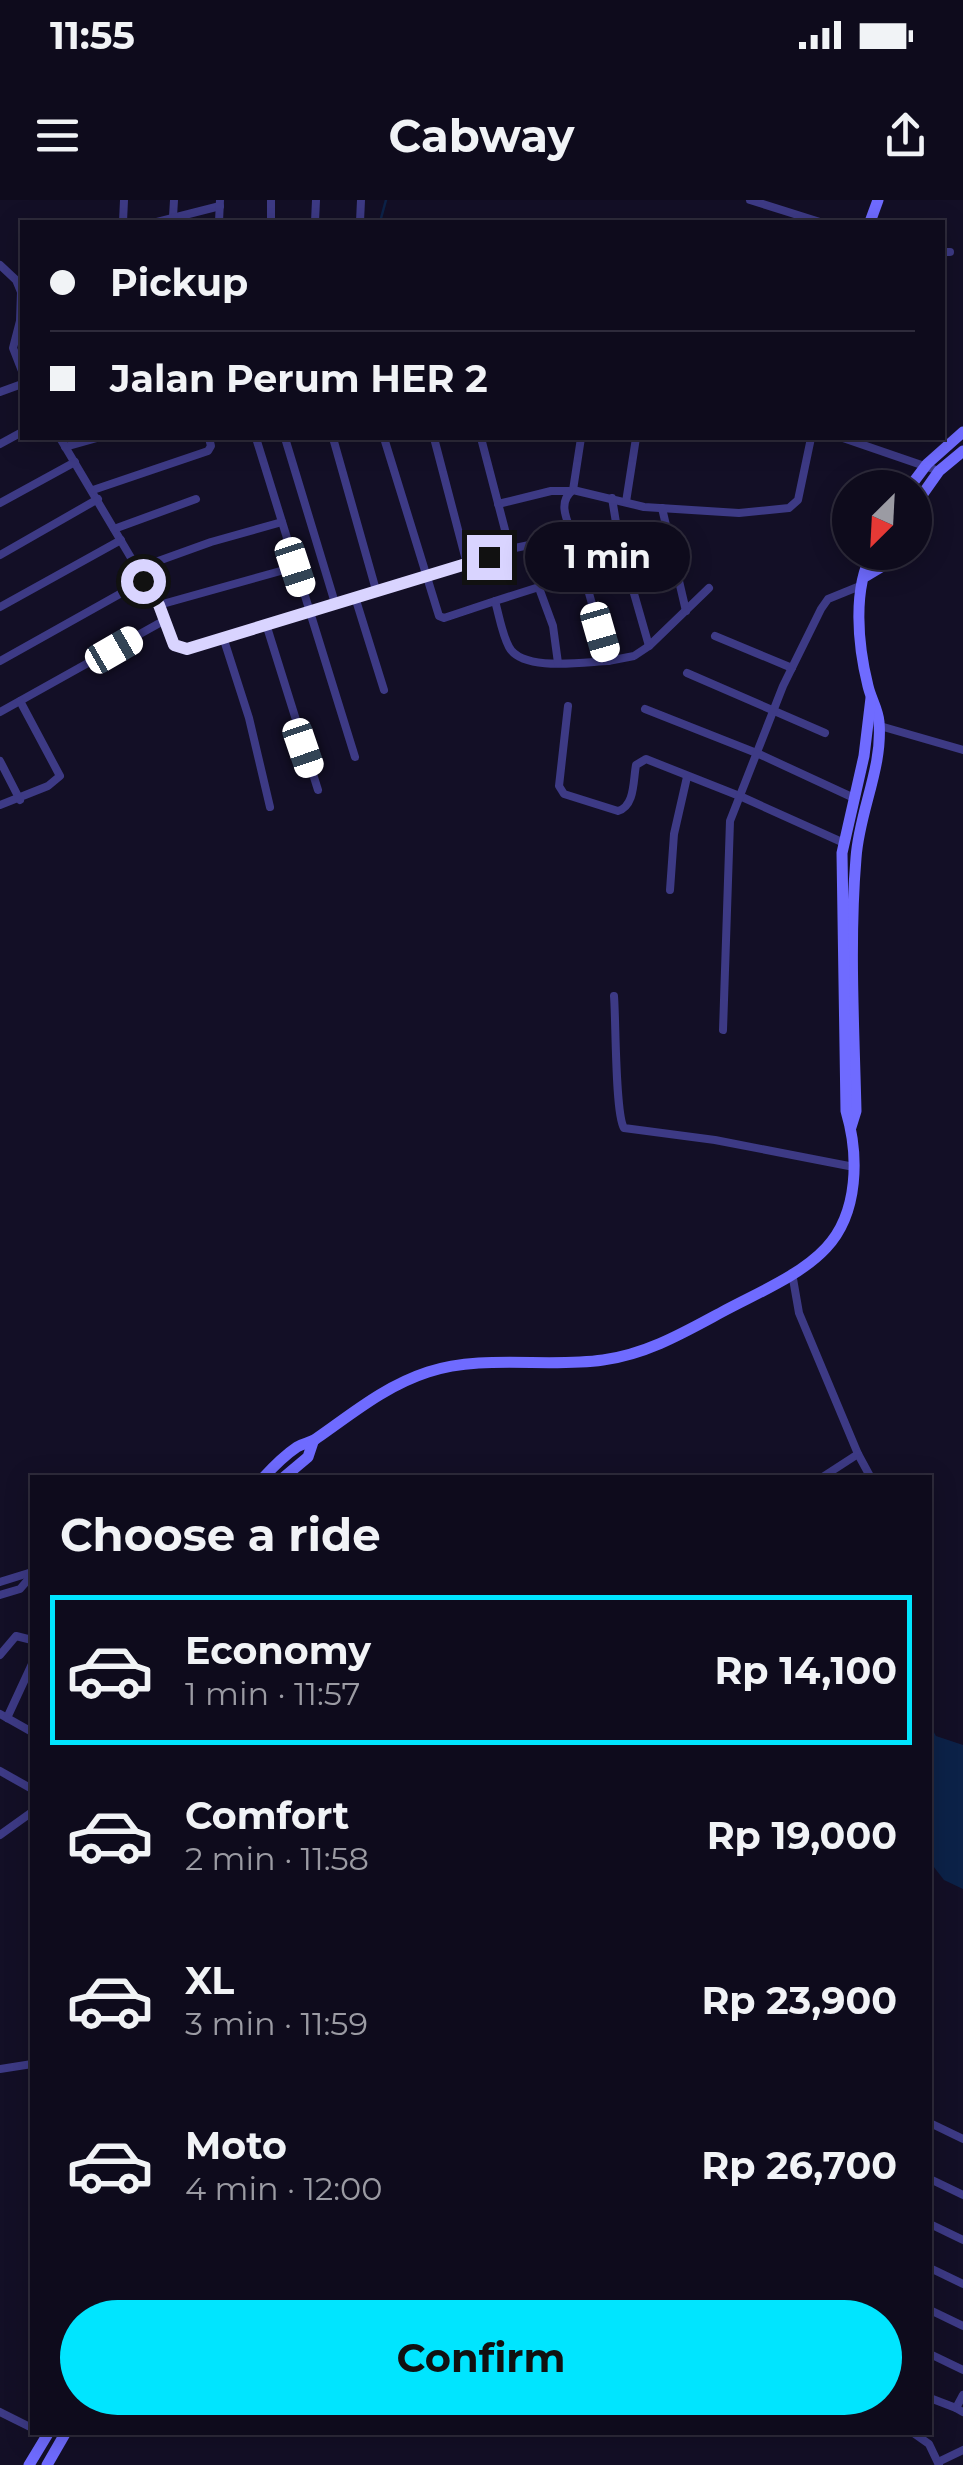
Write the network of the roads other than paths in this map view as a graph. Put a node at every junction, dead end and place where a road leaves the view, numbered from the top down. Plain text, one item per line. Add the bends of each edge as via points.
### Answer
1 (174, 200) edge
2 (750, 200) edge
3 (220, 203) edge
4 (173, 217) junction
5 (163, 220) edge
6 (814, 220) edge
7 (0, 265) edge
8 (20, 290) edge
9 (20, 324) edge
10 (20, 364) edge
11 (963, 432) edge
12 (61, 440) edge
13 (90, 440) edge
14 (209, 440) edge
15 (257, 440) edge
16 (287, 440) edge
17 (335, 440) edge
18 (385, 440) edge
19 (435, 440) edge
20 (482, 440) edge
21 (581, 440) edge
22 (636, 440) edge
23 (811, 440) edge
24 (849, 440) edge
25 (65, 447) junction
26 (963, 451) edge
27 (75, 462) junction
28 (933, 468) junction
29 (931, 470) edge
30 (93, 490) junction
31 (571, 491) junction
32 (612, 498) junction
33 (98, 499) junction
34 (196, 499) dead end
35 (626, 502) junction
36 (0, 503) edge
37 (498, 504) junction
38 (662, 508) junction
39 (282, 522) junction
40 (114, 529) junction
41 (572, 536) junction
42 (120, 540) junction
43 (510, 550) junction
44 (0, 555) edge
45 (468, 564) junction
46 (295, 567) junction
47 (136, 569) junction
48 (865, 570) edge
49 (877, 570) edge
50 (583, 573) junction
51 (425, 576) junction
52 (143, 581) junction
53 (861, 586) junction
54 (539, 588) junction
55 (709, 588) dead end
56 (376, 590) junction
57 (355, 596) junction
58 (495, 601) junction
59 (334, 603) junction
60 (159, 605) junction
61 (0, 607) edge
62 (309, 610) junction
63 (686, 611) junction
64 (164, 620) junction
65 (266, 624) junction
66 (715, 636) dead end
67 (223, 637) junction
68 (649, 646) junction
69 (0, 660) edge
70 (608, 661) junction
71 (558, 663) junction
72 (792, 668) junction
73 (687, 673) dead end
74 (384, 690) dead end
75 (870, 698) junction
76 (20, 701) junction
77 (568, 706) dead end
78 (645, 709) dead end
79 (774, 711) junction
80 (0, 712) edge
81 (880, 726) junction
82 (825, 732) dead end
83 (963, 750) edge
84 (758, 754) junction
85 (356, 757) dead end
86 (0, 760) edge
87 (686, 777) junction
88 (318, 790) dead end
89 (742, 797) junction
90 (854, 798) junction
91 (20, 800) junction
92 (0, 805) edge
93 (270, 807) dead end
94 (844, 843) junction
95 (670, 890) dead end
96 (614, 996) dead end
97 (724, 1030) dead end
98 (851, 1126) junction
99 (854, 1166) junction
100 (792, 1273) junction
101 (313, 1442) junction
102 (858, 1454) junction
103 (266, 1475) edge
104 (288, 1475) edge
105 (826, 1475) edge
106 (870, 1475) edge
107 (30, 1574) edge
108 (30, 1576) edge
109 (0, 1582) edge
110 (0, 1594) edge
111 (30, 1640) edge
112 (0, 1655) edge
113 (30, 1668) edge
114 (4, 1716) edge
115 (30, 1731) edge
116 (0, 1771) edge
117 (30, 1788) edge
118 (30, 1813) edge
119 (0, 1835) edge
120 (30, 2064) edge
121 (0, 2069) edge
122 (932, 2124) edge
123 (963, 2139) edge
124 (932, 2180) edge
125 (963, 2195) edge
126 (932, 2225) edge
127 (963, 2240) edge
128 (932, 2269) edge
129 (963, 2284) edge
130 (932, 2311) edge
131 (963, 2326) edge
132 (932, 2355) edge
133 (963, 2370) edge
134 (963, 2395) edge
135 (932, 2399) edge
136 (959, 2410) edge
137 (0, 2412) edge
138 (30, 2427) edge
139 (45, 2435) edge
140 (64, 2435) edge
141 (916, 2435) edge
142 (963, 2450) edge
143 (938, 2463) edge
144 (29, 2465) edge
145 (47, 2465) edge

1 - 4 street
2 - 6 street
3 - 4 street
4 - 5 street
7 - 8 street
9 - 10 street via 13,348
11 - 28 street
12 - 25 street
13 - 25 street
14 - 30 street via 211,449
15 - 39 street
16 - 59 street
17 - 56 street
18 - 51 street
19 - 45 street
20 - 37 street
21 - 31 street
22 - 35 street
23 - 38 street via 798,500 790,508
24 - 28 street
25 - 27 street
26 - 28 street
27 - 30 street
27 - 36 street
28 - 29 street
30 - 33 street
31 - 32 street
31 - 37 street
31 - 41 street via 563,509
32 - 35 street
32 - 68 street
33 - 40 street
33 - 44 street
34 - 40 street
35 - 38 street
37 - 43 street
38 - 63 street
39 - 46 street
39 - 47 street
40 - 42 street
41 - 43 street
41 - 50 street
42 - 47 street
42 - 61 street
43 - 45 street
45 - 51 street
46 - 60 street
46 - 62 street
47 - 52 street
48 - 53 street
49 - 53 street
50 - 54 street
50 - 70 street
51 - 56 street
51 - 58 street via 444,618
52 - 60 street
52 - 69 street
53 - 72 street via 828,599
53 - 75 street
54 - 58 street
54 - 71 street
55 - 63 street
56 - 57 street
57 - 59 street
57 - 74 street
58 - 71 street via 516,656
59 - 62 street
60 - 64 street
62 - 65 street
62 - 85 street
63 - 68 street
64 - 67 street via 174,645 187,649
64 - 76 street
65 - 67 street
65 - 88 street
66 - 72 street
67 - 93 street
68 - 70 street
70 - 71 street
72 - 79 street
73 - 79 street
75 - 81 street
75 - 90 street
76 - 80 street
76 - 91 street via 60,776
77 - 87 street via 558,786 564,794 618,810 630,804 638,762 646,759
78 - 84 street
79 - 82 street
79 - 84 street
81 - 83 street
81 - 98 street via 856,856
84 - 89 street
84 - 90 street
86 - 91 street
87 - 89 street
87 - 95 street
89 - 94 street
89 - 97 street via 730,821
90 - 94 street
91 - 92 street
94 - 98 street
96 - 99 street via 617,1105 624,1128
98 - 99 street
99 - 100 street via 844,1221 825,1250
100 - 101 street via 646,1351 433,1370 399,1382
100 - 102 street via 799,1313
101 - 103 street via 299,1445
101 - 104 street via 308,1458
102 - 105 street
102 - 106 street
107 - 109 street
108 - 110 street via 20,1589
111 - 112 street via 16,1636
113 - 114 street
114 - 115 street
116 - 117 street
118 - 119 street
120 - 121 street
122 - 123 street
124 - 125 street
126 - 127 street
128 - 129 street
130 - 131 street
132 - 133 street
134 - 136 street
135 - 136 street
137 - 138 street
139 - 144 street
140 - 145 street
141 - 143 street
142 - 143 street

